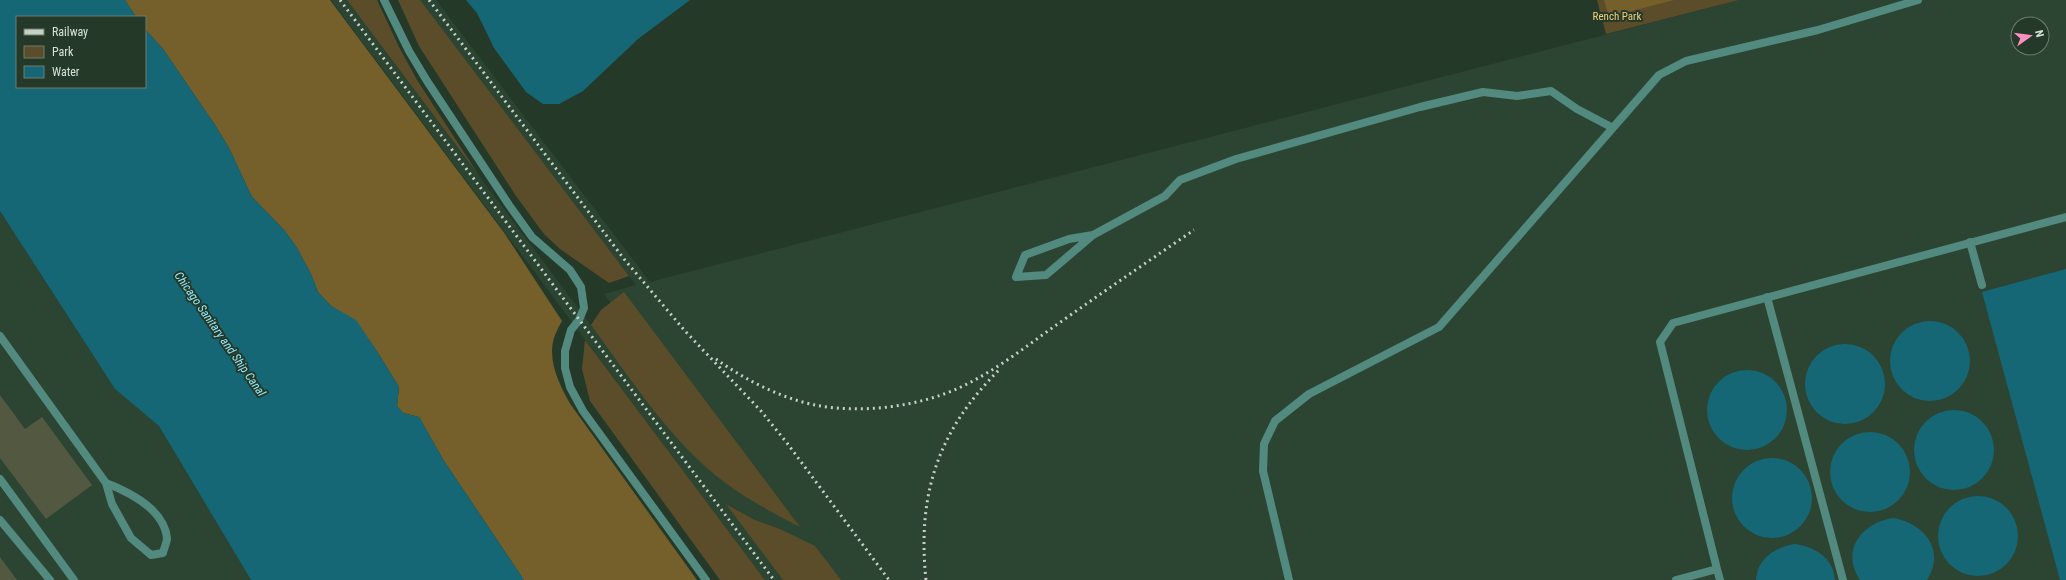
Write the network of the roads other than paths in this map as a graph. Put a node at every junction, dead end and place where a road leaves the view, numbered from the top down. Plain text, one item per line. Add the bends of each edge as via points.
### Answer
1 (384, 0) edge
2 (1918, 0) edge
3 (1613, 128) junction
4 (2066, 217) edge
5 (1093, 235) junction
6 (1970, 242) junction
7 (1982, 285) dead end
8 (1767, 297) junction
9 (0, 336) edge
10 (0, 479) edge
11 (106, 484) junction
12 (0, 520) edge
13 (1717, 569) junction
14 (50, 580) edge
15 (74, 580) edge
16 (706, 580) edge
17 (1289, 580) edge
18 (1676, 580) edge
19 (1720, 580) edge
20 (1844, 580) edge

1 - 16 lane via 427,81 509,205 532,237 570,270 581,287 584,308 571,330 565,351 565,368 570,387 584,411
2 - 3 lane via 1818,30 1686,61 1659,75
3 - 5 lane via 1550,91 1516,96 1483,92 1420,107 1236,159 1180,180 1165,196
3 - 17 lane via 1438,327 1309,394 1275,421 1264,444 1263,471
4 - 6 lane
5 - 5 lane via 1069,239 1025,255 1016,278 1046,275
6 - 7 lane
6 - 8 lane
8 - 13 lane via 1673,323 1660,342
8 - 20 lane
9 - 11 lane
10 - 15 lane
11 - 11 lane via 112,504 131,538 151,555 163,553 167,539 162,524 152,511 127,491
12 - 14 lane
13 - 18 lane
13 - 19 lane

